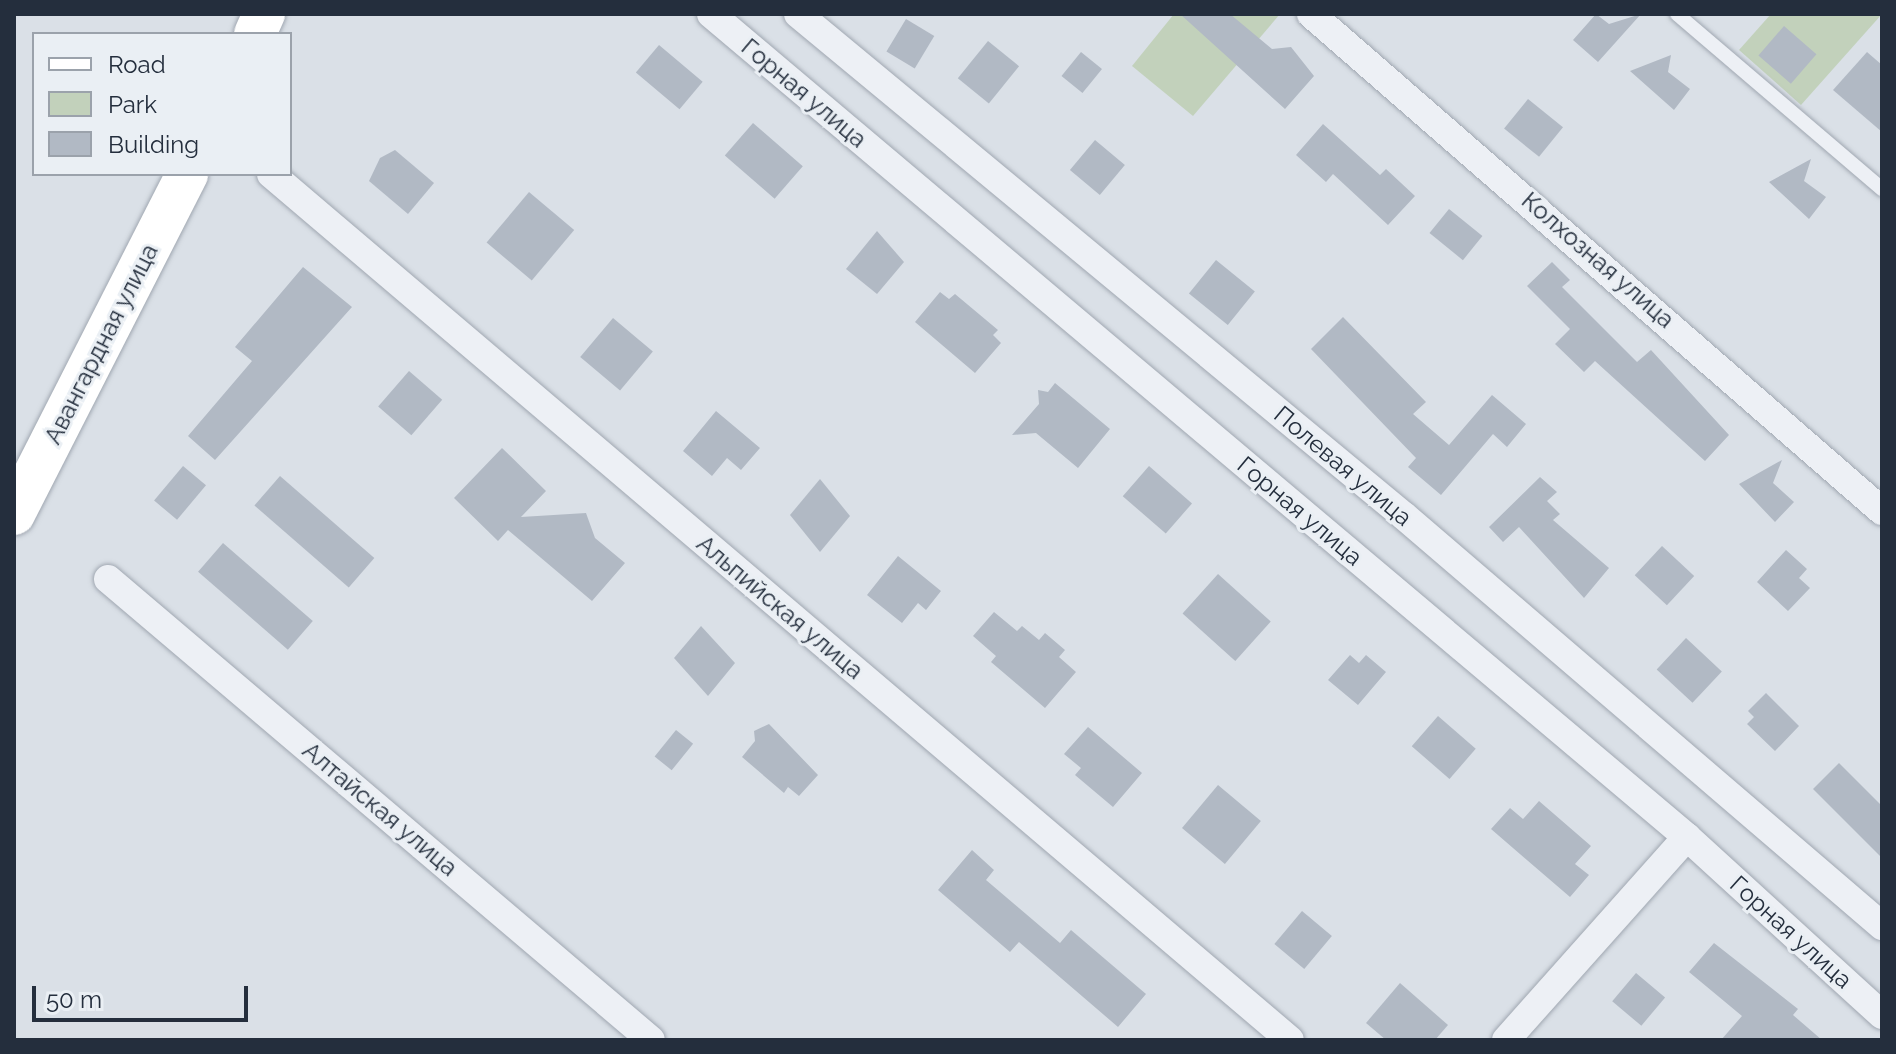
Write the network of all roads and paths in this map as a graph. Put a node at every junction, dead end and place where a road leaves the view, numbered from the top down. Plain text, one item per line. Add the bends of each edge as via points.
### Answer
1 (711, 14) edge
2 (798, 14) edge
3 (1311, 14) edge
4 (1677, 14) edge
5 (186, 176) edge
6 (273, 176) edge
7 (1882, 189) edge
8 (1882, 511) edge
9 (14, 514) edge
10 (108, 579) dead end
11 (1687, 837) junction
12 (1882, 926) edge
13 (1882, 1015) edge
14 (651, 1040) edge
15 (1290, 1040) edge
16 (1506, 1040) edge

1 - 11 street, Горная улица
2 - 12 street, Полевая улица via 1404,516
3 - 8 street, Колхозная улица
4 - 7 lane
5 - 9 main road, Авангардная улица
6 - 15 street, Альпийская улица
10 - 14 street, Алтайская улица
11 - 13 street, Горная улица
11 - 16 street

